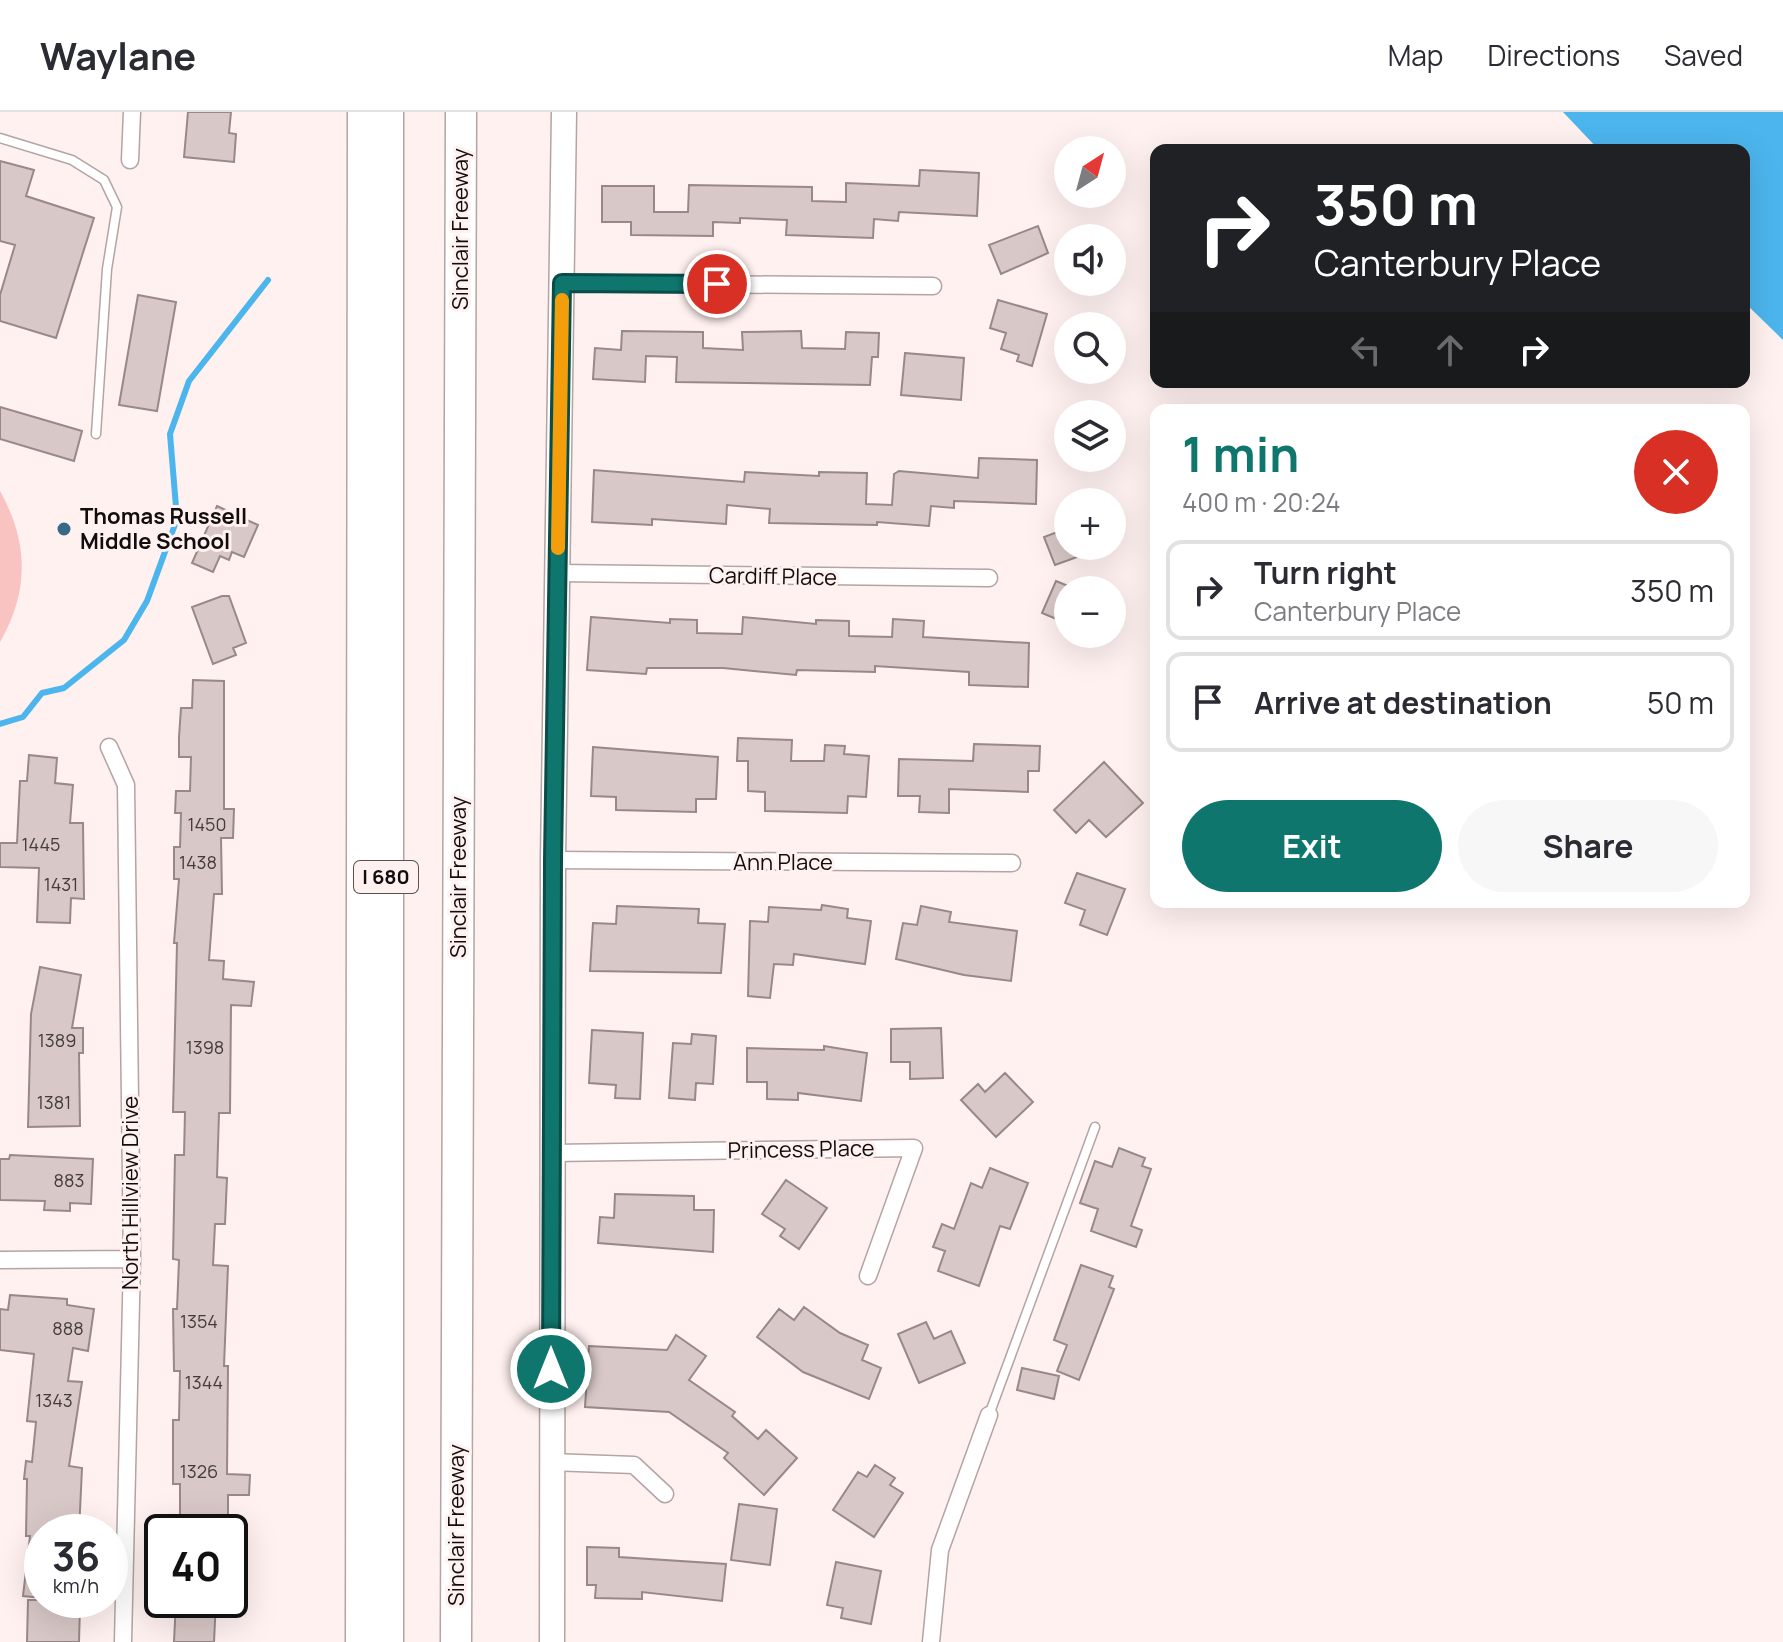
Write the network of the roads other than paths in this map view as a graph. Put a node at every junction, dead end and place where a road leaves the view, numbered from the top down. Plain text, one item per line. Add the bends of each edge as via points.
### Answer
1 (132, 112) edge
2 (363, 112) edge
3 (388, 112) edge
4 (461, 112) edge
5 (564, 112) edge
6 (0, 138) edge
7 (130, 160) dead end
8 (562, 283) junction
9 (933, 286) dead end
10 (96, 434) dead end
11 (558, 573) junction
12 (989, 578) dead end
13 (109, 747) dead end
14 (553, 860) junction
15 (1012, 863) dead end
16 (1095, 1127) dead end
17 (552, 1153) junction
18 (132, 1259) junction
19 (0, 1260) edge
20 (868, 1276) dead end
21 (989, 1415) joint
22 (550, 1462) junction
23 (665, 1494) dead end
24 (123, 1642) edge
25 (361, 1642) edge
26 (388, 1642) edge
27 (456, 1642) edge
28 (552, 1642) edge
29 (931, 1642) edge

1 - 7 street
2 - 25 highway, I 680
3 - 26 highway, I 680
4 - 27 highway, Sinclair Freeway
5 - 8 street
6 - 10 lane via 72,160 104,180 117,207 107,269
8 - 9 street
8 - 11 street
11 - 12 street, Cardiff Place
11 - 14 street
13 - 18 street, North Hillview Drive via 126,785
14 - 15 street, Ann Place
14 - 17 street
16 - 21 lane
17 - 20 street, Princess Place via 914,1148
17 - 22 street
18 - 19 street
18 - 24 street, North Hillview Drive
21 - 29 street via 940,1550
22 - 23 street via 634,1465
22 - 28 street

